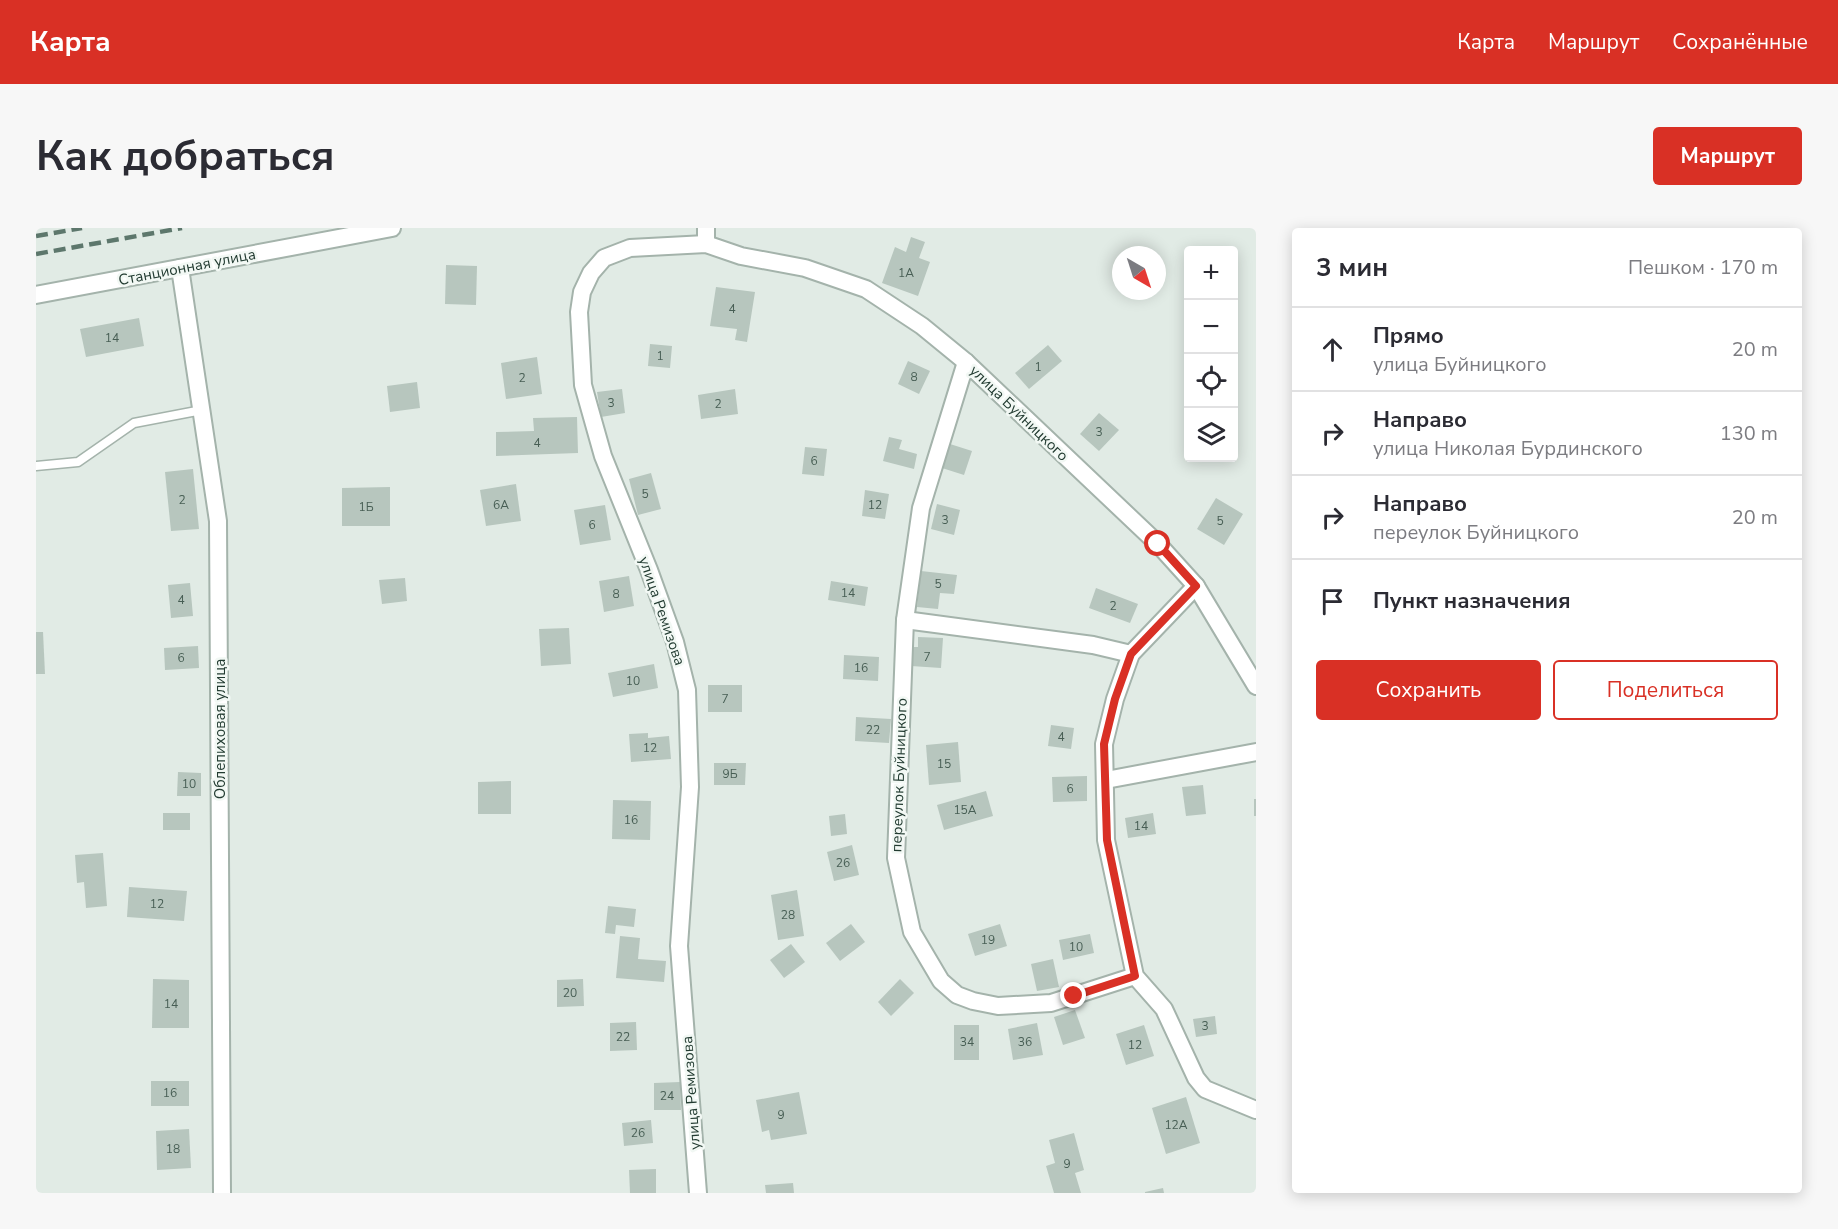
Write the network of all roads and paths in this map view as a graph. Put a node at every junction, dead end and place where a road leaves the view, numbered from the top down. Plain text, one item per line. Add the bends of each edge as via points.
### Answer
1 (392, 228) edge
2 (706, 236) edge
3 (180, 268) junction
4 (36, 295) edge
5 (966, 362) junction
6 (202, 410) junction
7 (36, 466) edge
8 (1196, 586) junction
9 (905, 620) junction
10 (1131, 654) junction
11 (1256, 686) edge
12 (1256, 752) edge
13 (1106, 780) junction
14 (1135, 976) junction
15 (1256, 1110) edge
16 (222, 1193) edge
17 (698, 1193) edge

1 - 3 street, Станционная улица
2 - 5 street, улица Буйницкого via 741,256 805,268 866,289
2 - 17 street, улица Ремизова via 630,248 604,258 582,292 579,312 583,385 603,456 675,642 687,690 690,787 679,946
3 - 4 street, Станционная улица
3 - 6 street, Облепиховая улица
5 - 8 street, улица Буйницкого via 1158,544
5 - 9 street, переулок Буйницкого via 921,508
6 - 7 lane via 134,423 78,462
6 - 16 street, Облепиховая улица via 218,521
8 - 10 street
8 - 11 street, улица Буйницкого
9 - 10 street via 1092,645
9 - 14 street, переулок Буйницкого via 896,858 912,932 941,981 957,994 998,1006 1051,1003
10 - 13 street via 1104,744
12 - 13 street
13 - 14 street via 1107,840
14 - 15 street via 1164,1009 1205,1089

